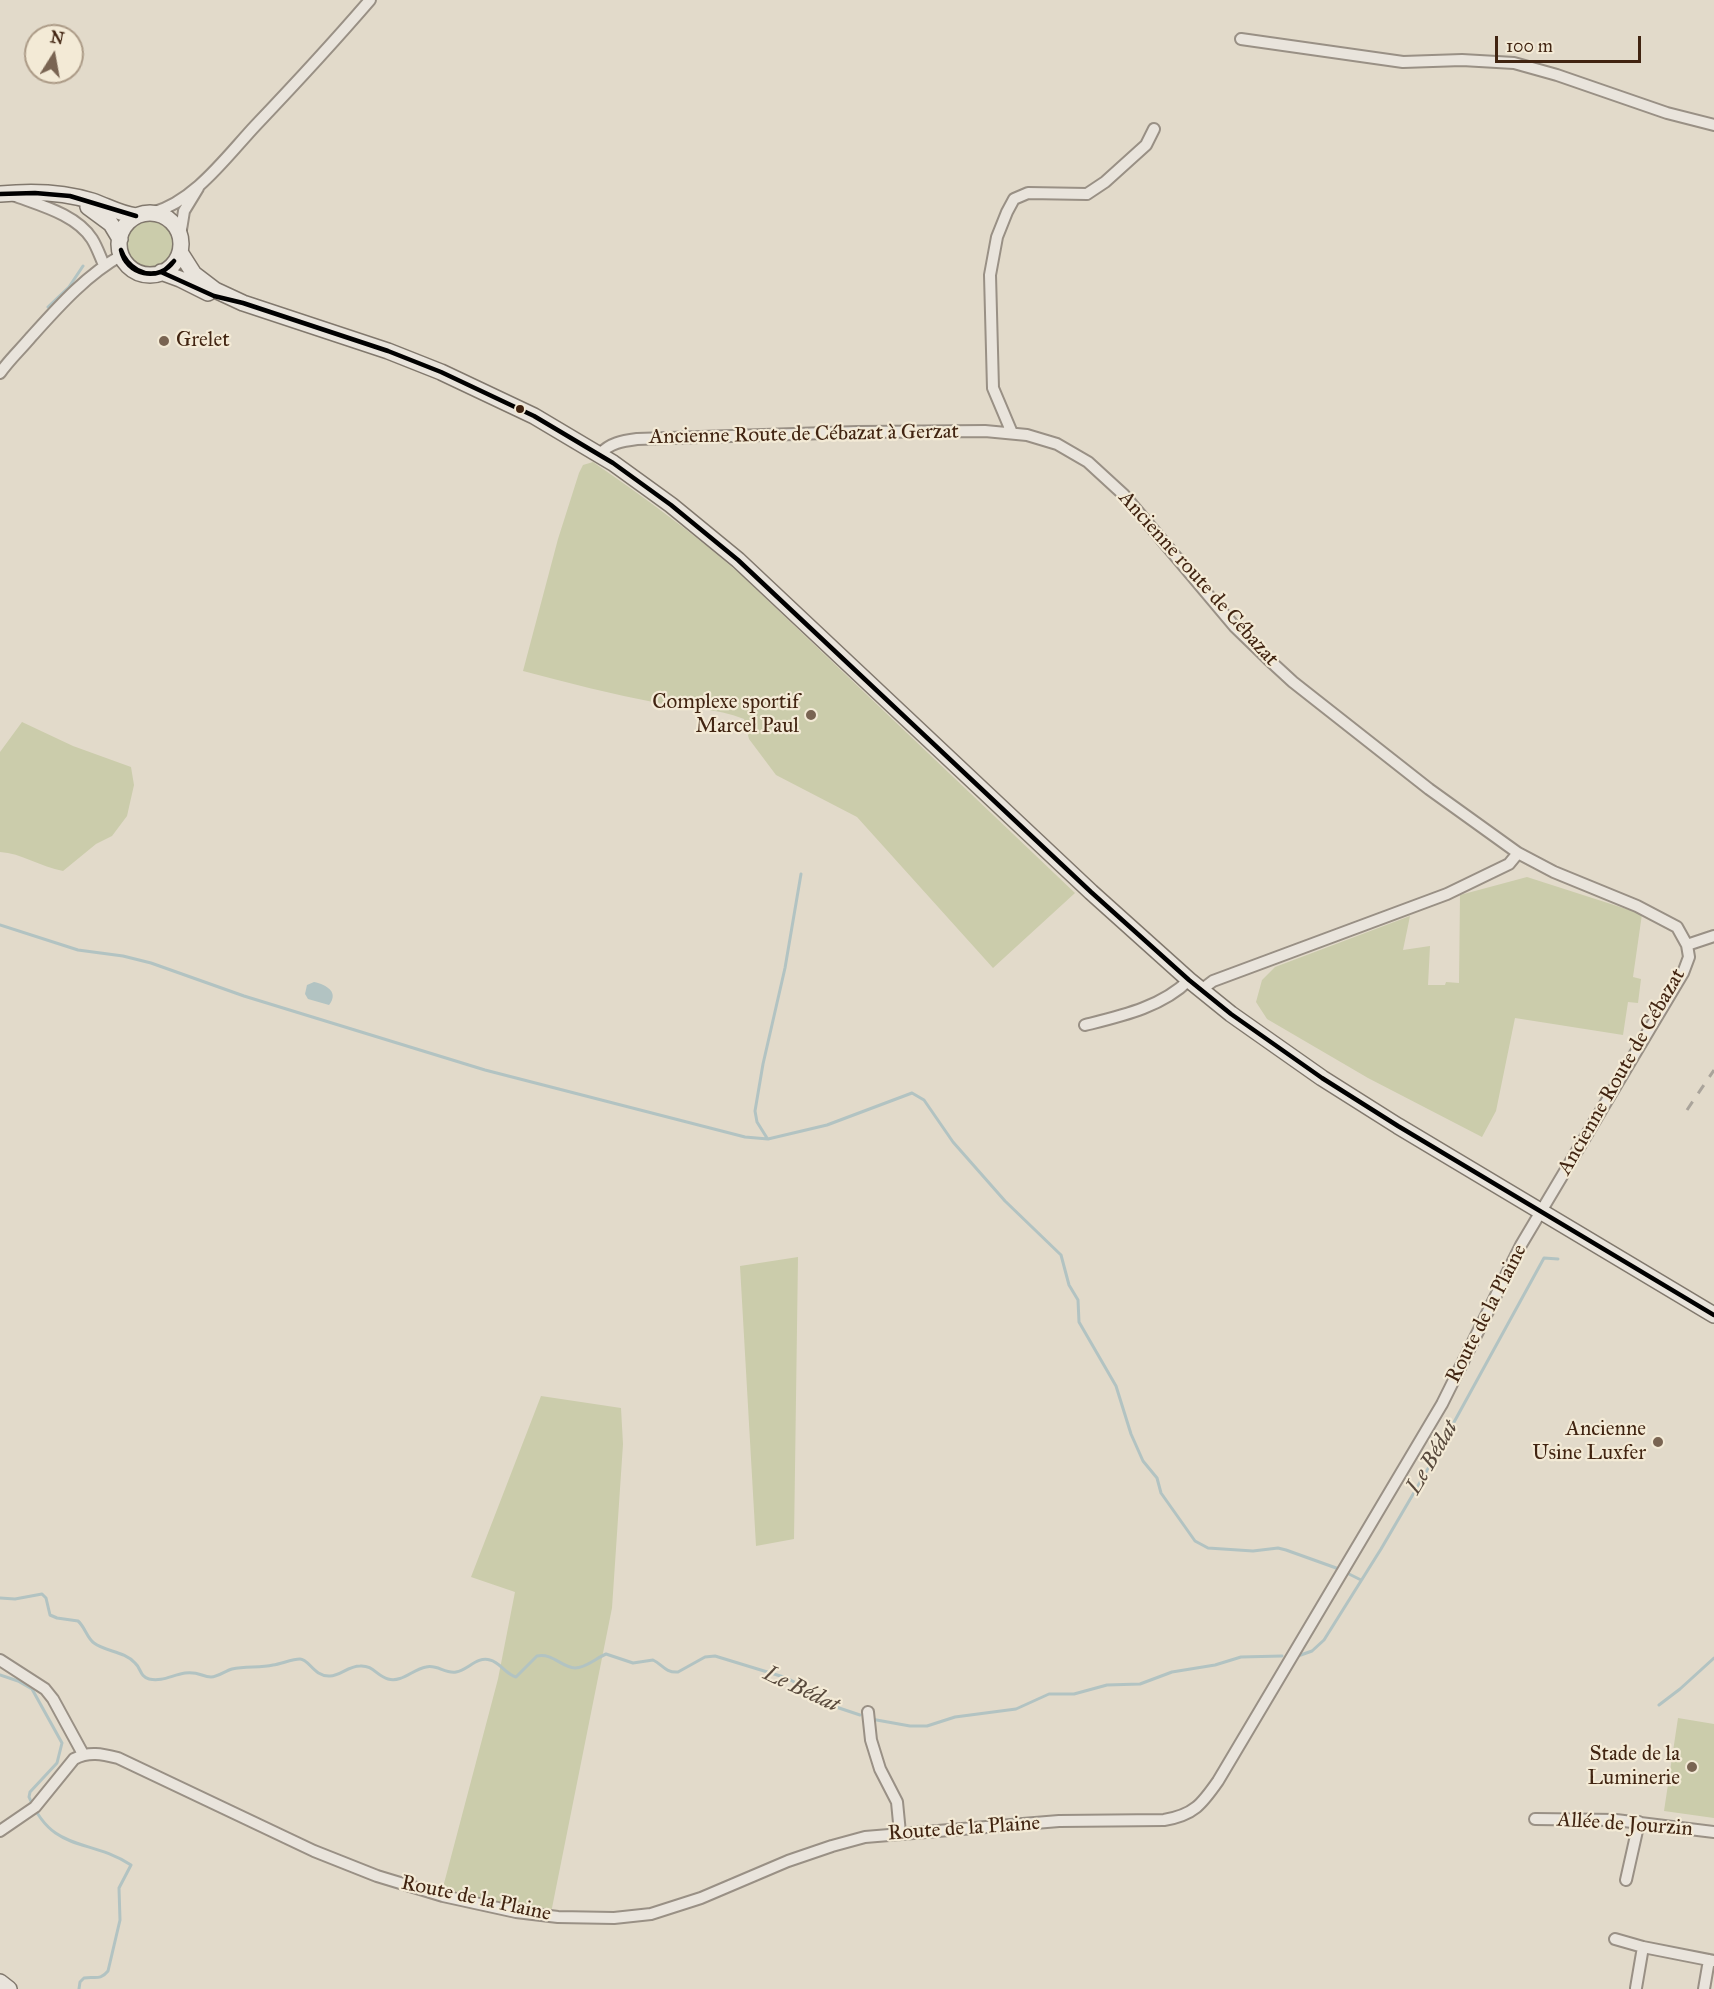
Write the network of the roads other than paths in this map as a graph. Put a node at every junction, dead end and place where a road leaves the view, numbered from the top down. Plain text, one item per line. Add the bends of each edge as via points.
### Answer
1 (370, 0) edge
2 (1241, 39) dead end
3 (1714, 125) edge
4 (1154, 129) dead end
5 (202, 183) junction
6 (4, 193) edge
7 (57, 195) junction
8 (152, 213) junction
9 (136, 216) junction
10 (120, 239) junction
11 (180, 244) junction
12 (122, 256) junction
13 (104, 265) junction
14 (161, 273) junction
15 (243, 303) junction
16 (0, 373) edge
17 (1012, 434) junction
18 (600, 454) junction
19 (1518, 853) junction
20 (1714, 936) edge
21 (1687, 945) junction
22 (1195, 985) junction
23 (1085, 1025) dead end
24 (1540, 1210) junction
25 (1714, 1315) edge
26 (0, 1660) edge
27 (868, 1712) dead end
28 (83, 1754) junction
29 (1535, 1819) dead end
30 (1639, 1822) junction
31 (0, 1831) edge
32 (1714, 1832) edge
33 (900, 1833) junction
34 (1626, 1880) dead end
35 (1615, 1940) dead end
36 (1643, 1947) junction
37 (1711, 1961) edge
38 (0, 1982) edge
39 (1636, 1988) dead end
40 (9, 1989) edge
41 (1704, 1989) edge

1 - 5 street
2 - 3 street via 1403,62 1514,63
4 - 17 street via 1146,145 1087,194 1028,193 1014,199 1007,212 990,275 992,376
5 - 8 street via 172,205
5 - 11 street via 184,211
6 - 7 main road
6 - 13 street via 74,222 91,236
7 - 9 main road via 91,200
7 - 10 main road via 103,216
8 - 9 main road
8 - 11 main road via 170,220
9 - 10 main road via 128,222
10 - 12 main road
11 - 14 main road via 170,268
11 - 15 main road via 194,274 215,290
12 - 13 street
12 - 14 main road via 139,272
13 - 16 street via 51,314
14 - 15 main road via 214,296
15 - 18 main road via 441,372 534,416
17 - 18 street, Ancienne Route de Cébazat à Gerzat via 858,432 637,439 619,441
17 - 19 street, Ancienne route de Cébazat via 1057,444 1094,467 1124,495 1235,627 1293,682
18 - 22 main road via 738,560
19 - 21 street, Ancienne Route de Cébazat via 1657,916 1677,927
19 - 22 street via 1509,864 1447,894
20 - 21 street
21 - 24 street, Ancienne Route de Cébazat via 1689,957 1683,973
22 - 23 street
22 - 24 main road via 1322,1078
24 - 25 main road
24 - 33 street, Route de la Plaine via 1442,1404 1203,1802 1179,1818 1164,1820 1059,1821
26 - 28 street via 45,1689
27 - 33 street via 880,1769 897,1802
28 - 31 street via 74,1759 31,1809
28 - 33 street, Route de la Plaine via 118,1758 314,1851 377,1876 443,1896 558,1917 614,1918 676,1908 832,1846
29 - 30 street, Allée de Jourzin
30 - 32 street, Allée de Jourzin
30 - 34 street
35 - 36 street
36 - 37 street
36 - 39 street
37 - 41 street
38 - 40 main road

